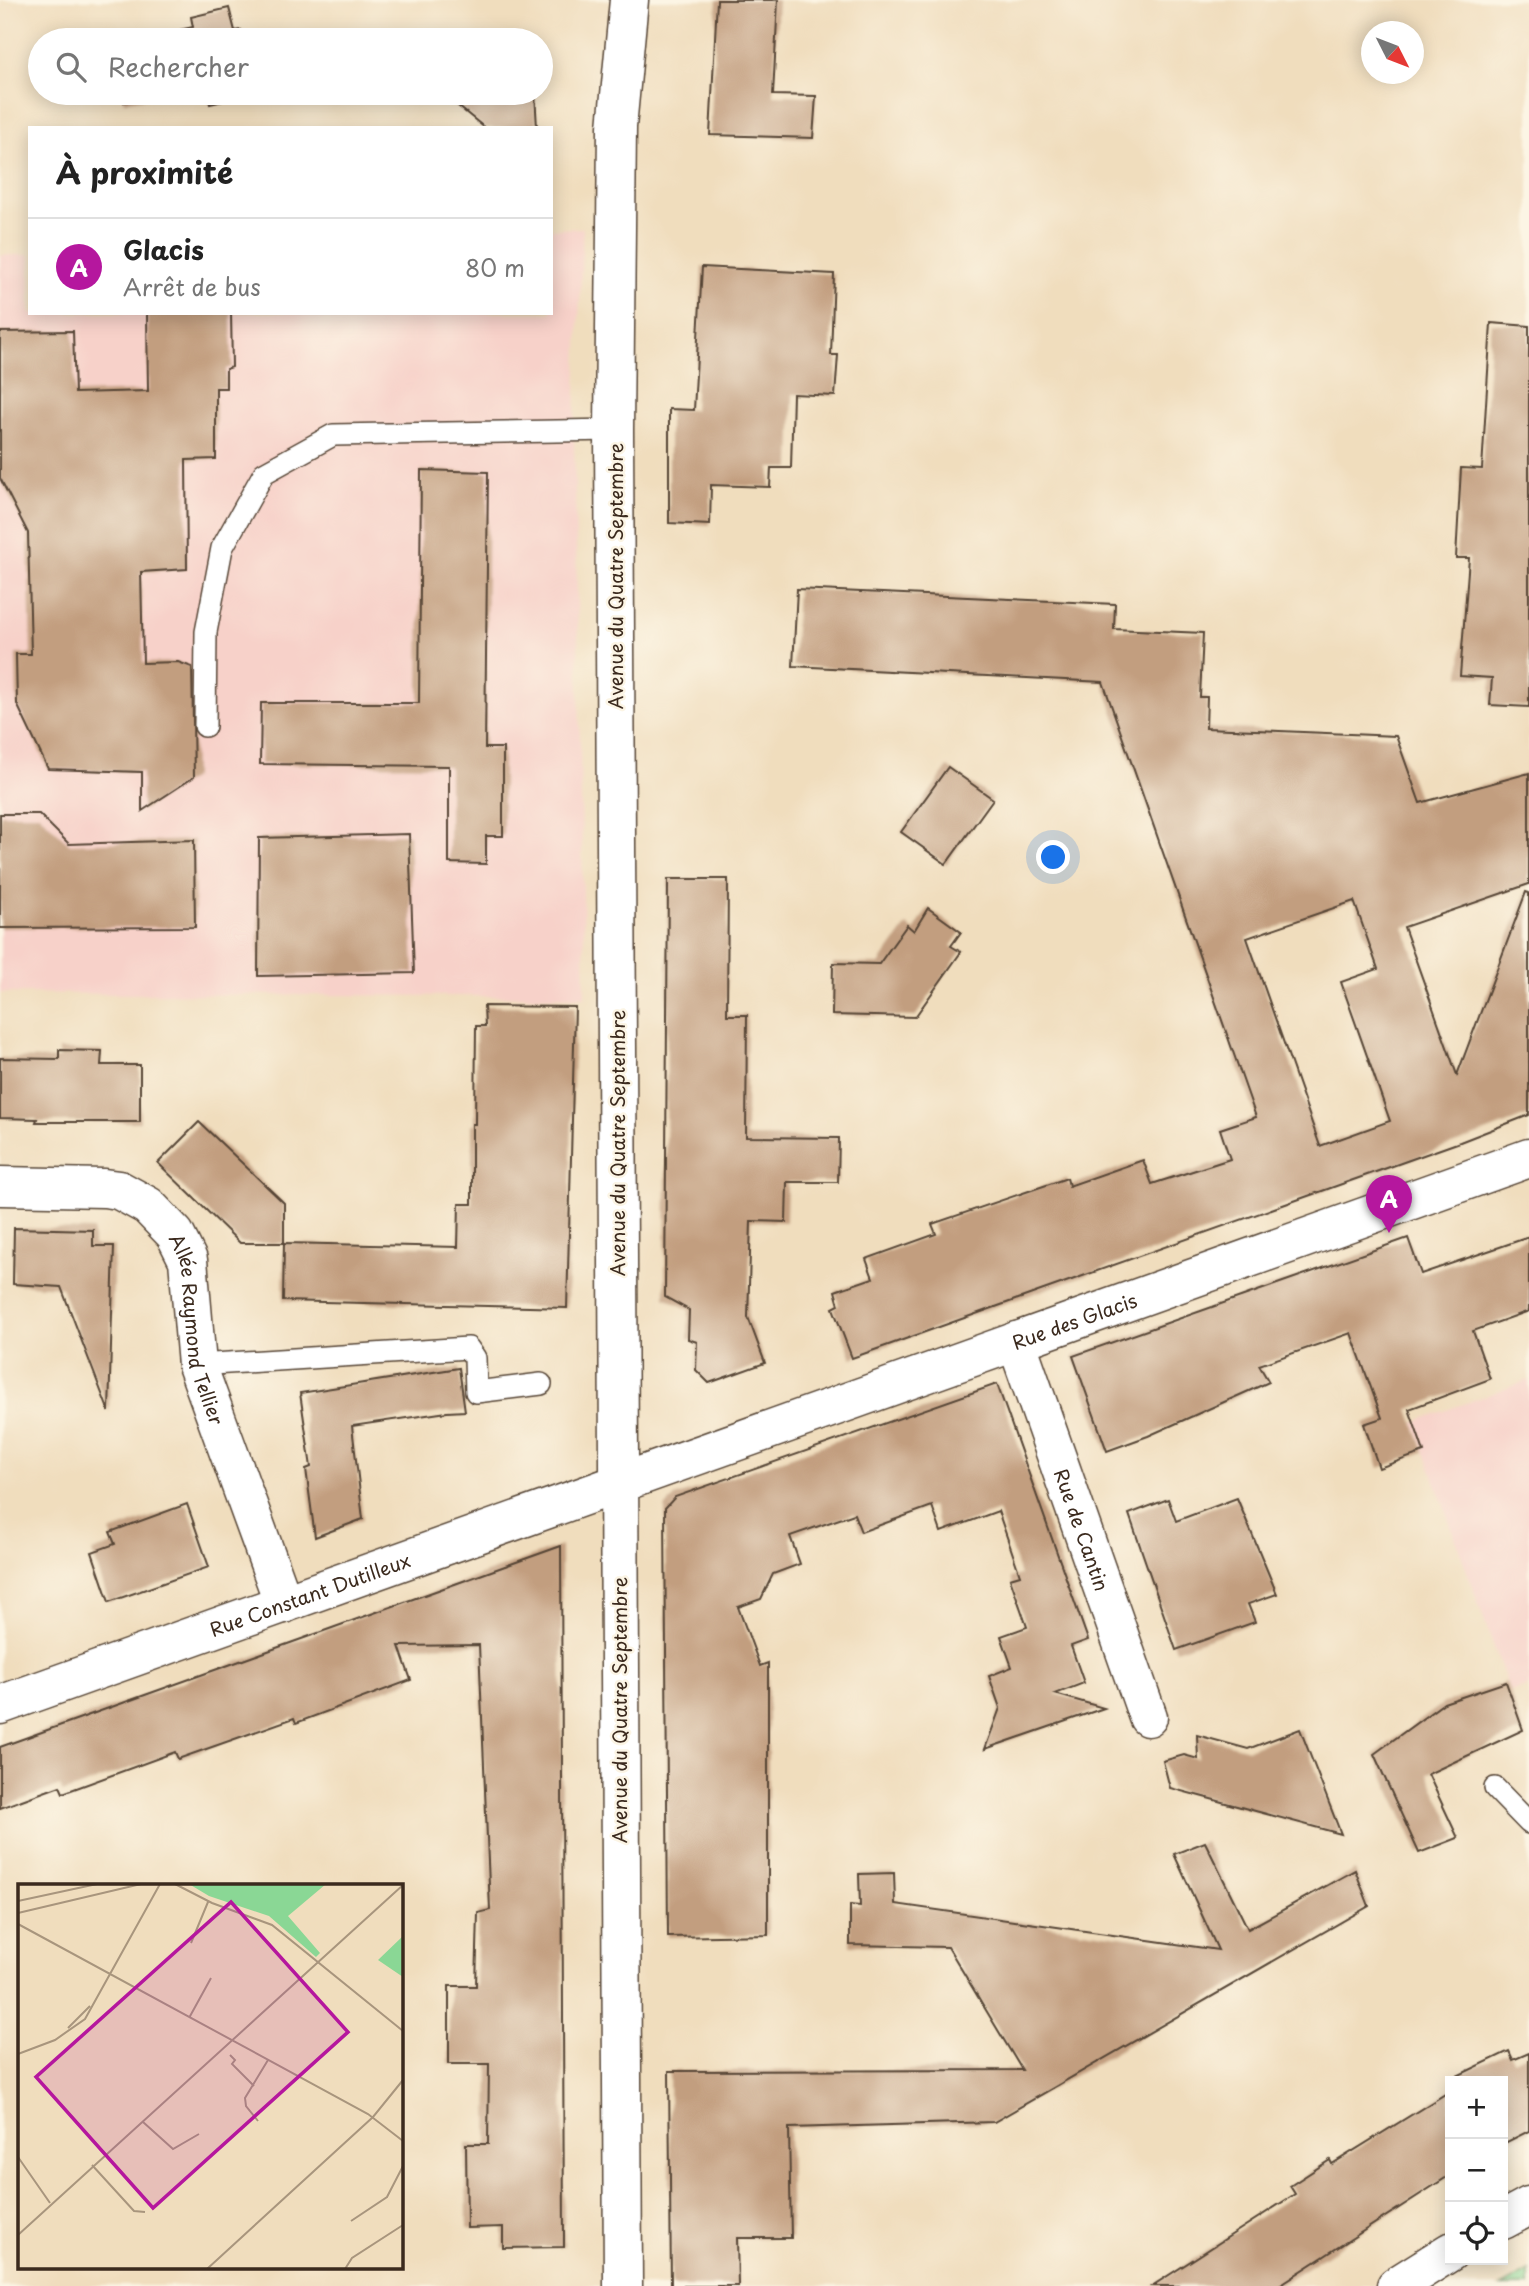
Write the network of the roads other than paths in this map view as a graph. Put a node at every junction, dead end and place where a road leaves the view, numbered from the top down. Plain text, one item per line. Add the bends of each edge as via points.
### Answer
1 (629, 0) edge
2 (614, 430) junction
3 (205, 726) dead end
4 (1529, 1158) edge
5 (0, 1186) edge
6 (1016, 1341) junction
7 (197, 1365) junction
8 (541, 1384) dead end
9 (618, 1484) junction
10 (284, 1604) junction
11 (0, 1705) edge
12 (1148, 1717) dead end
13 (1494, 1788) dead end
14 (1529, 1823) edge
15 (1529, 2206) edge
16 (1508, 2217) edge
17 (1445, 2255) edge
18 (622, 2286) edge
19 (1396, 2286) edge

1 - 2 street, Avenue du Quatre Septembre via 617,127
2 - 3 lane via 333,435 264,473 222,548 206,632
2 - 9 street, Avenue du Quatre Septembre
4 - 6 street, Rue des Glacis
5 - 7 street, Allée Raymond Tellier via 119,1190 148,1206 175,1234 188,1260
6 - 9 street, Rue des Glacis
6 - 12 street, Rue de Cantin
7 - 8 lane via 468,1348 475,1359 477,1392
7 - 10 street, Allée Raymond Tellier
9 - 10 street, Rue Constant Dutilleux
9 - 18 street, Avenue du Quatre Septembre
10 - 11 street, Rue Constant Dutilleux
13 - 14 lane
15 - 16 street
17 - 19 street

